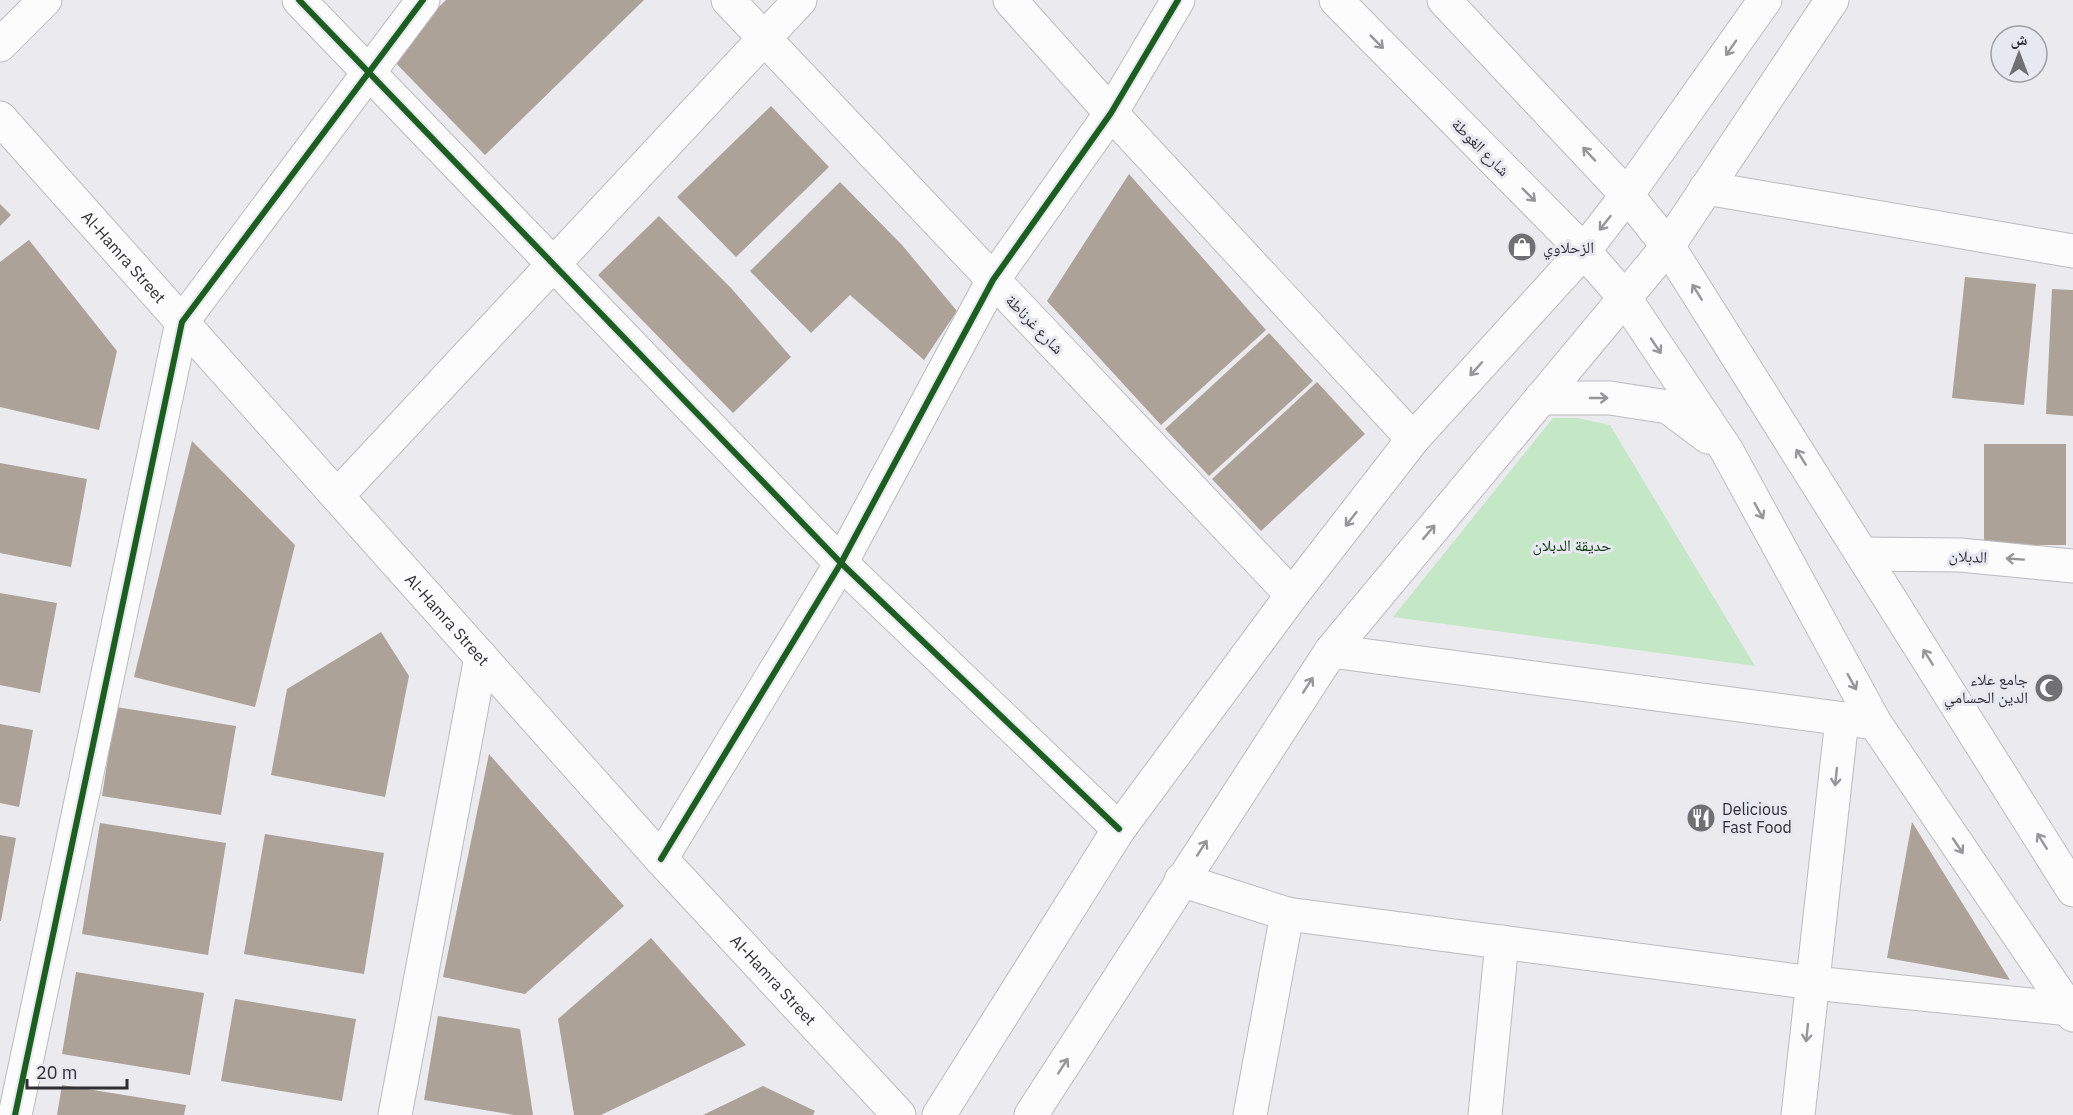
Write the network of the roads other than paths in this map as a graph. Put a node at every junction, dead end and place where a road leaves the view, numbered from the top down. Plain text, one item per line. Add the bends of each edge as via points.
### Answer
1 (45, 0) edge
2 (299, 0) edge
3 (423, 0) edge
4 (728, 0) edge
5 (800, 0) edge
6 (1010, 0) edge
7 (1178, 0) edge
8 (1336, 0) edge
9 (1444, 0) edge
10 (1765, 0) edge
11 (1832, 0) edge
12 (765, 38) junction
13 (0, 45) edge
14 (369, 72) junction
15 (1111, 113) junction
16 (0, 118) edge
17 (1706, 188) junction
18 (1627, 195) junction
19 (1668, 246) junction
20 (1584, 251) junction
21 (2073, 251) edge
22 (553, 265) junction
23 (993, 280) junction
24 (1624, 297) junction
25 (182, 322) junction
26 (1541, 398) junction
27 (1413, 439) junction
28 (1727, 452) junction
29 (337, 496) junction
30 (1863, 554) junction
31 (841, 563) junction
32 (2073, 566) edge
33 (1293, 595) junction
34 (1331, 651) junction
35 (481, 657) junction
36 (1842, 719) junction
37 (1875, 723) junction
38 (1119, 829) junction
39 (661, 859) junction
40 (1181, 880) junction
41 (2073, 890) edge
42 (1287, 914) junction
43 (1502, 942) junction
44 (1813, 983) junction
45 (2071, 1012) edge
46 (15, 1115) edge
47 (395, 1115) edge
48 (899, 1115) edge
49 (939, 1115) edge
50 (1031, 1115) edge
51 (1250, 1115) edge
52 (1485, 1115) edge
53 (1798, 1115) edge

1 - 13 street
2 - 14 street
3 - 14 street
4 - 12 street, شارع غرناطة
5 - 12 street
6 - 15 street
7 - 15 street
8 -> 20 street, شارع الغوطة
18 -> 9 street
10 -> 18 street
11 - 17 street
12 - 22 street
12 - 23 street, شارع غرناطة
14 - 22 street
14 - 25 street
15 - 23 street
15 - 27 street
16 - 25 street, Al-Hamra Street
17 - 19 street
17 - 21 street
18 - 19 street
18 -> 20 street
19 - 24 street
30 -> 19 street
20 - 24 street, شارع الغوطة
20 -> 27 street
22 - 29 street
22 - 31 street
23 - 31 street
23 - 33 street, شارع غرناطة
24 - 26 street
24 -> 28 street, شارع الغوطة
25 - 29 street, Al-Hamra Street
25 - 46 street
26 -> 28 street via 1610,398 1668,407
34 -> 26 street
27 -> 33 street
28 -> 37 street, شارع الغوطة
29 - 35 street, Al-Hamra Street
32 -> 30 street, الدبلان via 1960,555
41 -> 30 street
31 - 38 street
31 - 39 street
33 - 38 street
34 - 36 street
40 -> 34 street
35 - 39 street, Al-Hamra Street
35 - 47 street
36 - 37 street
36 -> 44 street
37 -> 45 street, شارع الغوطة
38 - 49 street
39 - 48 street, Al-Hamra Street
40 - 42 street
50 -> 40 street
42 - 43 street
42 - 51 street
43 - 44 street
43 - 52 street
44 - 45 street
44 -> 53 street

